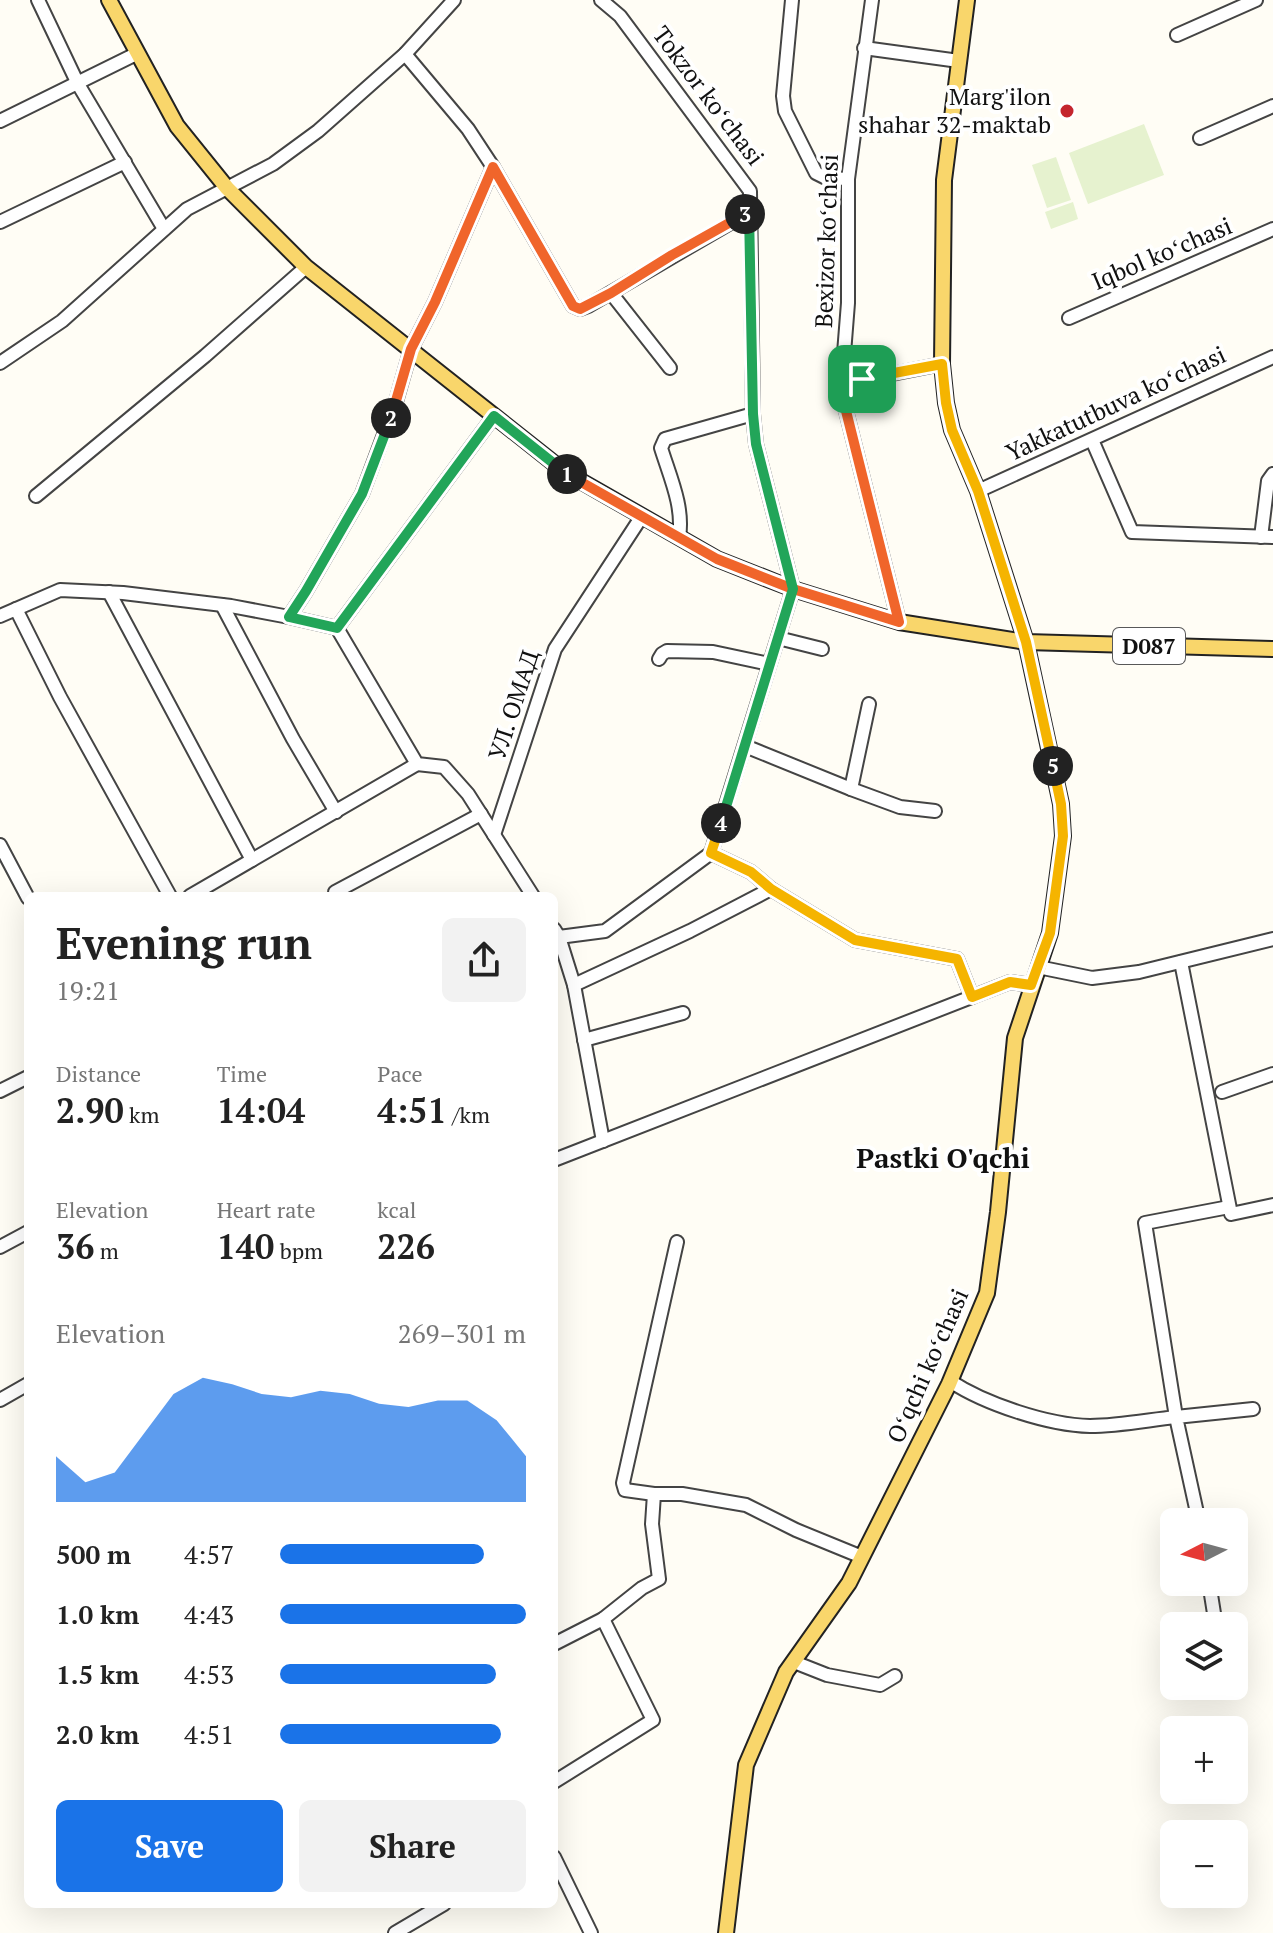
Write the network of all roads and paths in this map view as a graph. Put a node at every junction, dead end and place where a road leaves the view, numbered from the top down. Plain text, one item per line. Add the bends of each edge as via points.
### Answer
1 (38, 0) edge
2 (109, 0) edge
3 (454, 0) edge
4 (601, 0) edge
5 (792, 0) edge
6 (872, 0) edge
7 (967, 0) edge
8 (1256, 0) edge
9 (1177, 35) dead end
10 (864, 48) junction
11 (136, 54) junction
12 (405, 54) junction
13 (959, 61) junction
14 (78, 84) junction
15 (1273, 106) edge
16 (0, 121) edge
17 (1200, 138) dead end
18 (125, 162) junction
19 (493, 167) junction
20 (848, 179) junction
21 (227, 188) junction
22 (749, 212) junction
23 (0, 222) edge
24 (164, 229) junction
25 (1273, 229) edge
26 (306, 267) junction
27 (611, 293) junction
28 (1069, 318) dead end
29 (411, 349) junction
30 (1273, 357) edge
31 (0, 363) edge
32 (942, 364) junction
33 (670, 368) dead end
34 (842, 384) junction
35 (753, 414) junction
36 (494, 416) junction
37 (1092, 440) junction
38 (1273, 474) edge
39 (978, 491) junction
40 (36, 496) dead end
41 (642, 516) junction
42 (679, 537) junction
43 (1267, 537) edge
44 (793, 589) junction
45 (109, 592) junction
46 (222, 605) junction
47 (16, 609) junction
48 (0, 616) edge
49 (289, 617) junction
50 (899, 622) junction
51 (337, 628) junction
52 (778, 638) junction
53 (1026, 642) junction
54 (822, 649) dead end
55 (1273, 649) edge
56 (659, 659) dead end
57 (769, 664) junction
58 (869, 704) dead end
59 (745, 746) junction
60 (417, 764) junction
61 (851, 789) junction
62 (935, 811) dead end
63 (336, 812) junction
64 (481, 814) junction
65 (494, 835) junction
66 (0, 845) edge
67 (711, 853) junction
68 (252, 860) junction
69 (771, 889) junction
70 (25, 892) edge
71 (168, 892) edge
72 (197, 892) edge
73 (335, 892) edge
74 (530, 892) edge
75 (558, 933) edge
76 (558, 936) edge
77 (1273, 939) edge
78 (1181, 962) junction
79 (1038, 967) junction
80 (574, 985) junction
81 (1031, 985) junction
82 (972, 997) junction
83 (683, 1013) dead end
84 (584, 1040) junction
85 (1273, 1074) edge
86 (24, 1079) edge
87 (0, 1091) edge
88 (1222, 1092) dead end
89 (603, 1141) junction
90 (558, 1158) edge
91 (1273, 1205) edge
92 (1229, 1207) junction
93 (24, 1234) edge
94 (677, 1242) dead end
95 (0, 1247) edge
96 (950, 1381) junction
97 (24, 1386) edge
98 (0, 1400) edge
99 (1253, 1409) dead end
100 (1176, 1417) junction
101 (654, 1494) junction
102 (1196, 1508) edge
103 (862, 1557) junction
104 (603, 1619) junction
105 (558, 1642) edge
106 (794, 1662) junction
107 (895, 1676) dead end
108 (558, 1779) edge
109 (558, 1865) edge
110 (437, 1908) edge
111 (395, 1933) edge
112 (591, 1933) edge
113 (726, 1933) edge

1 - 14 street
2 - 11 main road, D087
3 - 12 street
4 - 22 street, Tokzor koʻchasi via 620,16 747,185
5 - 20 street via 785,111 816,173
6 - 10 street, Bexizor koʻchasi
7 - 13 main road, Oʻqchi koʻchasi
8 - 9 street
10 - 13 street
10 - 20 street, Bexizor koʻchasi
11 - 14 street
11 - 21 main road, D087 via 177,126
12 - 19 street
12 - 21 street via 318,131 273,164
13 - 32 main road, Oʻqchi koʻchasi via 944,180
14 - 16 street
14 - 18 street
15 - 17 street
18 - 23 street
18 - 24 street
19 - 27 street via 573,306 580,309
19 - 29 street
20 - 34 street, Bexizor koʻchasi
21 - 24 street via 187,209
21 - 26 main road, D087
22 - 27 street
22 - 35 street, Tokzor koʻchasi
24 - 31 street via 62,321
25 - 28 street, Iqbol koʻchasi
26 - 29 main road, D087
26 - 40 street
27 - 33 street
29 - 36 main road, D087
29 - 49 street via 362,494
30 - 37 street, Yakkatutbuva koʻchasi
32 - 34 street
32 - 39 main road, Oʻqchi koʻchasi via 952,430
34 - 50 street, Bexizor koʻchasi via 845,415
35 - 42 street via 662,442 682,523
35 - 44 street, Tokzor koʻchasi
36 - 41 main road, D087 via 565,472
36 - 51 street
37 - 39 street, Yakkatutbuva koʻchasi
37 - 43 street via 1132,532
38 - 43 street via 1268,481
39 - 53 main road, Oʻqchi koʻchasi
41 - 42 main road, D087
41 - 65 street, УЛ. ОМАД via 555,649
42 - 44 main road, D087 via 717,559
44 - 50 main road, D087
44 - 52 street
45 - 46 street
45 - 47 street via 60,590
45 - 68 street
46 - 49 street
46 - 63 street
47 - 48 street
47 - 71 street
49 - 51 street
50 - 53 main road, D087
51 - 60 street
52 - 54 street
52 - 57 street
53 - 55 main road, D087
53 - 79 main road, Oʻqchi koʻchasi via 1061,804 1063,836 1050,933
56 - 57 street via 667,651 713,652
57 - 59 street
58 - 61 street
59 - 61 street
59 - 67 street
60 - 63 street
60 - 64 street via 444,767
61 - 62 street via 900,807
63 - 68 street
64 - 65 street
64 - 73 street
65 - 74 street
66 - 70 street
67 - 69 street via 751,872
67 - 75 street via 605,931
68 - 72 street
69 - 80 street
69 - 82 street via 855,940 957,959
76 - 80 street
77 - 78 street
78 - 79 street via 1092,978
78 - 92 street
79 - 81 main road, Oʻqchi koʻchasi
80 - 84 street
81 - 82 street via 1010,982
81 - 96 main road, Oʻqchi koʻchasi via 1015,1038 987,1293
82 - 89 street
83 - 84 street
84 - 89 street
85 - 88 street
86 - 87 street
89 - 90 street
91 - 92 street via 1231,1214
92 - 100 street via 1145,1223
93 - 95 street
94 - 101 street via 623,1483 625,1490
96 - 100 street via 1001,1406 1062,1422 1088,1426
96 - 103 main road, Oʻqchi koʻchasi
97 - 98 street
99 - 100 street
100 - 102 street
101 - 103 street via 746,1505
101 - 104 street via 659,1579
103 - 106 main road, Oʻqchi koʻchasi
104 - 105 street
104 - 108 street via 653,1720
106 - 107 street via 827,1675 880,1685
106 - 113 main road, Oʻqchi koʻchasi via 746,1765
109 - 112 street
110 - 111 street

